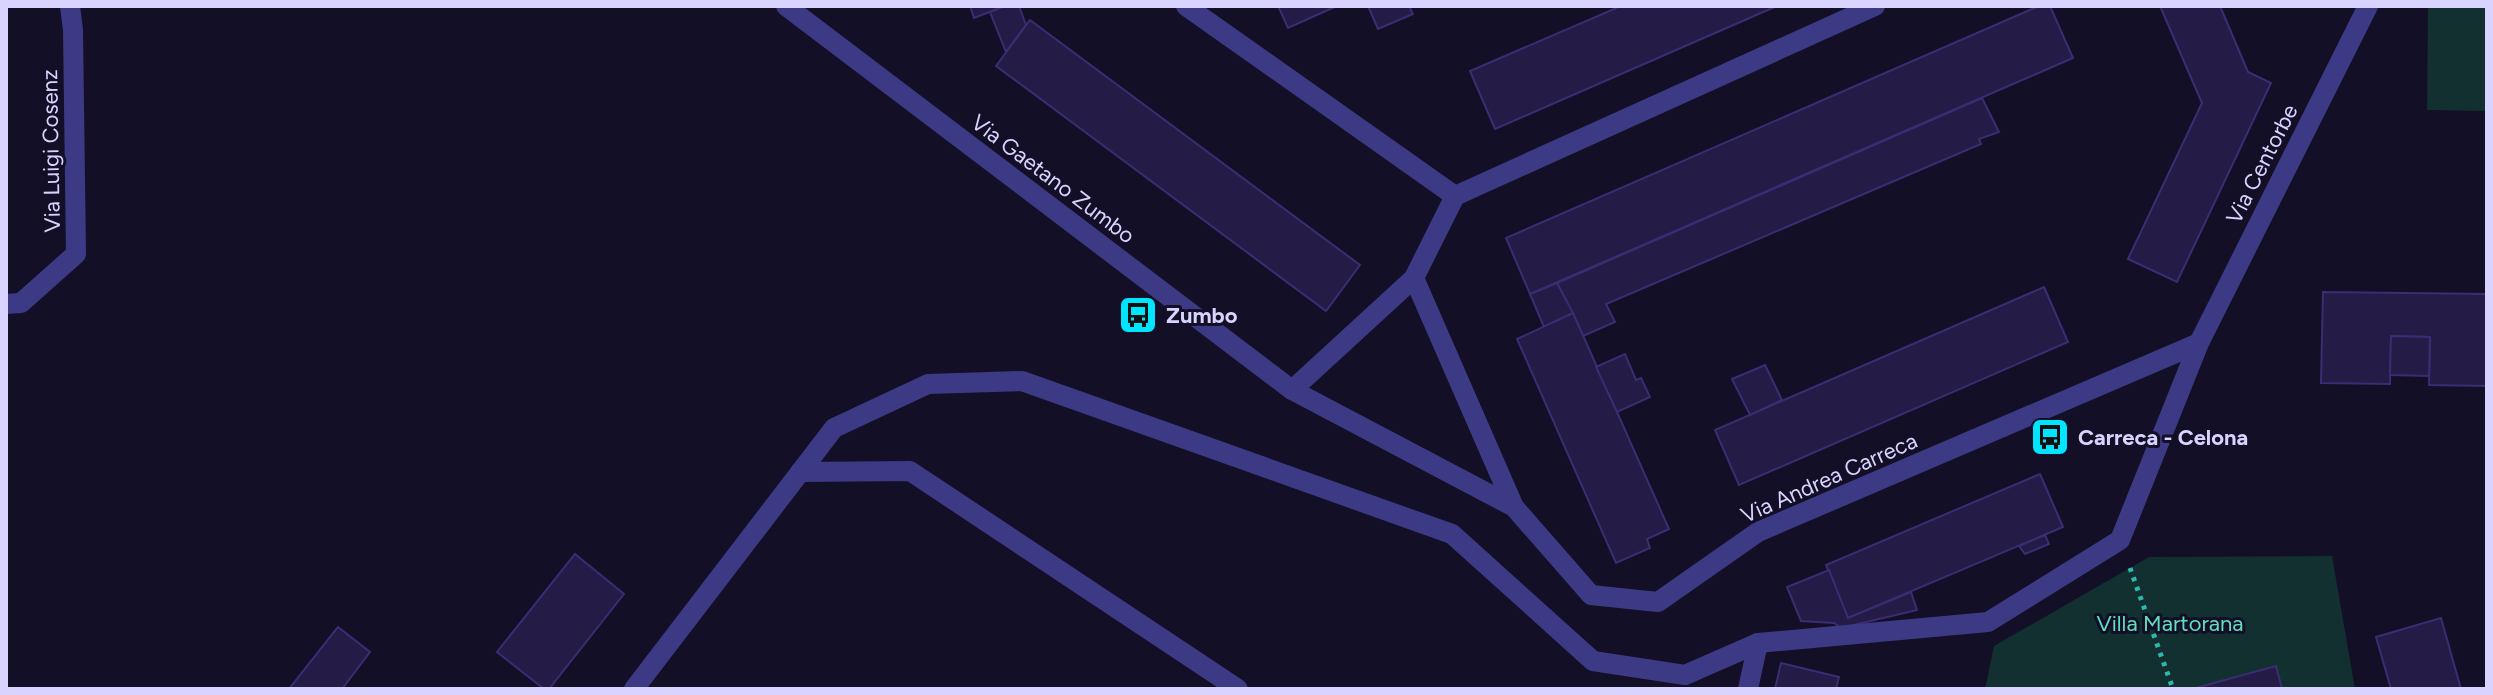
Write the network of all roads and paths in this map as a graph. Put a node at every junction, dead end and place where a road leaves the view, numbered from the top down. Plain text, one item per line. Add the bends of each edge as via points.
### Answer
1 (70, 6) edge
2 (786, 6) edge
3 (1186, 6) edge
4 (1875, 6) edge
5 (2360, 11) edge
6 (1455, 196) junction
7 (1414, 278) junction
8 (6, 304) edge
9 (2199, 343) junction
10 (1292, 390) junction
11 (800, 472) junction
12 (1514, 507) junction
13 (2120, 540) junction
14 (1758, 643) junction
15 (634, 689) edge
16 (1238, 689) edge
17 (1748, 689) edge
18 (2173, 689) edge

1 - 8 street, Via Luigi Cosenz via 76,254 21,303
2 - 10 street, Via Gaetano Zumbo
3 - 6 street
4 - 6 street
5 - 9 street, Via Centorbe
6 - 7 street
7 - 10 street
7 - 12 street
9 - 12 street, Via Andrea Carreca via 1758,532 1658,602 1591,595
9 - 13 street, Via Centorbe
10 - 12 street, Via Gaetano Zumbo
11 - 14 street via 834,428 928,384 1022,381 1452,534 1593,661 1685,675
11 - 15 street
11 - 16 street via 910,471
13 - 14 street via 1988,622
13 - 18 path
14 - 17 street

